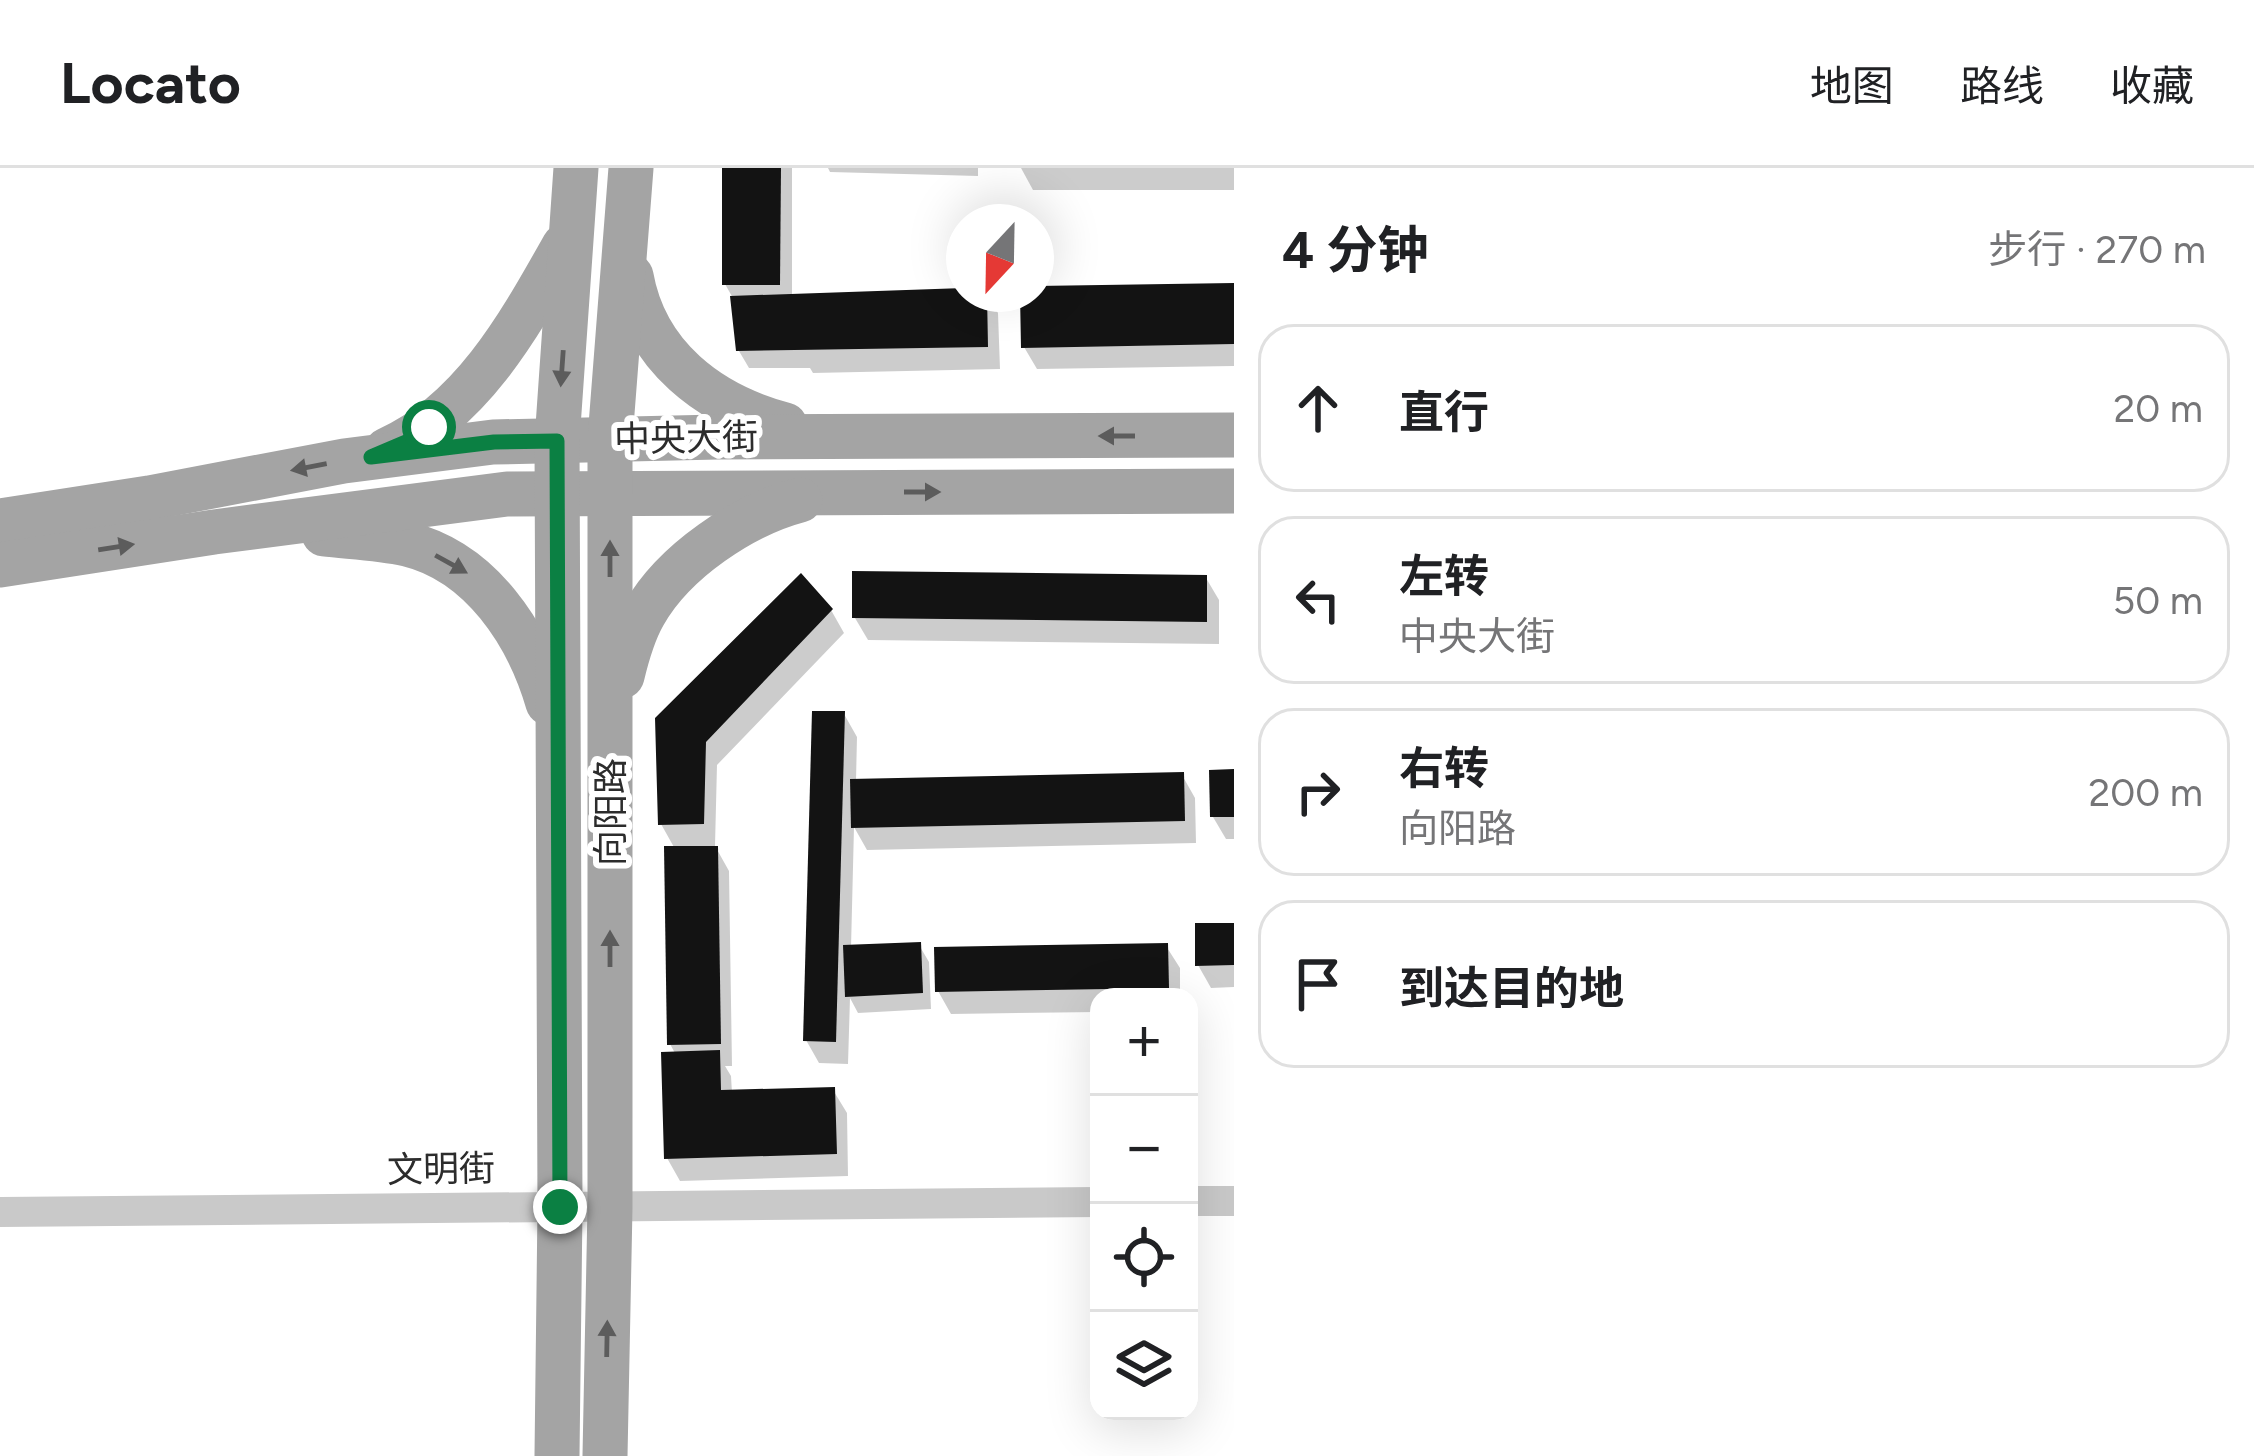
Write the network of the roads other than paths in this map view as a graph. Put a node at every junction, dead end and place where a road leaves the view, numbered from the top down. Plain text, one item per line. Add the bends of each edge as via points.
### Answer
1 (576, 168) edge
2 (631, 168) edge
3 (572, 233) junction
4 (626, 237) junction
5 (841, 436) junction
6 (1234, 436) edge
7 (610, 440) junction
8 (557, 441) junction
9 (371, 457) junction
10 (1234, 491) edge
11 (829, 492) junction
12 (610, 493) junction
13 (557, 494) junction
14 (0, 521) edge
15 (255, 526) junction
16 (0, 565) edge
17 (558, 740) junction
18 (610, 744) junction
19 (1234, 1201) edge
20 (1090, 1202) edge
21 (1198, 1202) edge
22 (560, 1207) junction
23 (610, 1207) junction
24 (0, 1212) edge
25 (557, 1456) edge
26 (605, 1456) edge

1 - 3 main road, 向阳路
2 - 4 main road, 向阳路
3 -> 8 main road, 向阳路
3 - 9 main road via 476,381 411,440
4 - 5 main road via 639,308 683,374 761,419
4 - 7 main road, 向阳路
6 -> 5 main road, 中央大街
5 - 7 main road, 中央大街
7 - 8 main road, 中央大街
7 - 12 main road, 向阳路
8 - 9 main road, 中央大街
8 - 13 main road, 向阳路
9 -> 14 main road, 中央大街
11 -> 10 main road, 中央大街
11 - 12 main road, 中央大街
11 - 18 main road via 739,526 664,588 634,636
12 - 13 main road, 中央大街
18 -> 12 main road, 向阳路
13 - 15 main road, 中央大街
13 - 17 main road, 向阳路
16 -> 15 main road, 中央大街
15 -> 17 main road via 408,544 470,575 521,638
17 - 22 main road, 向阳路
23 -> 18 main road, 向阳路
19 - 21 street
20 - 23 street, 文明街
22 - 23 street, 文明街
22 - 24 street, 文明街
22 - 25 main road, 向阳路
26 -> 23 main road, 向阳路

